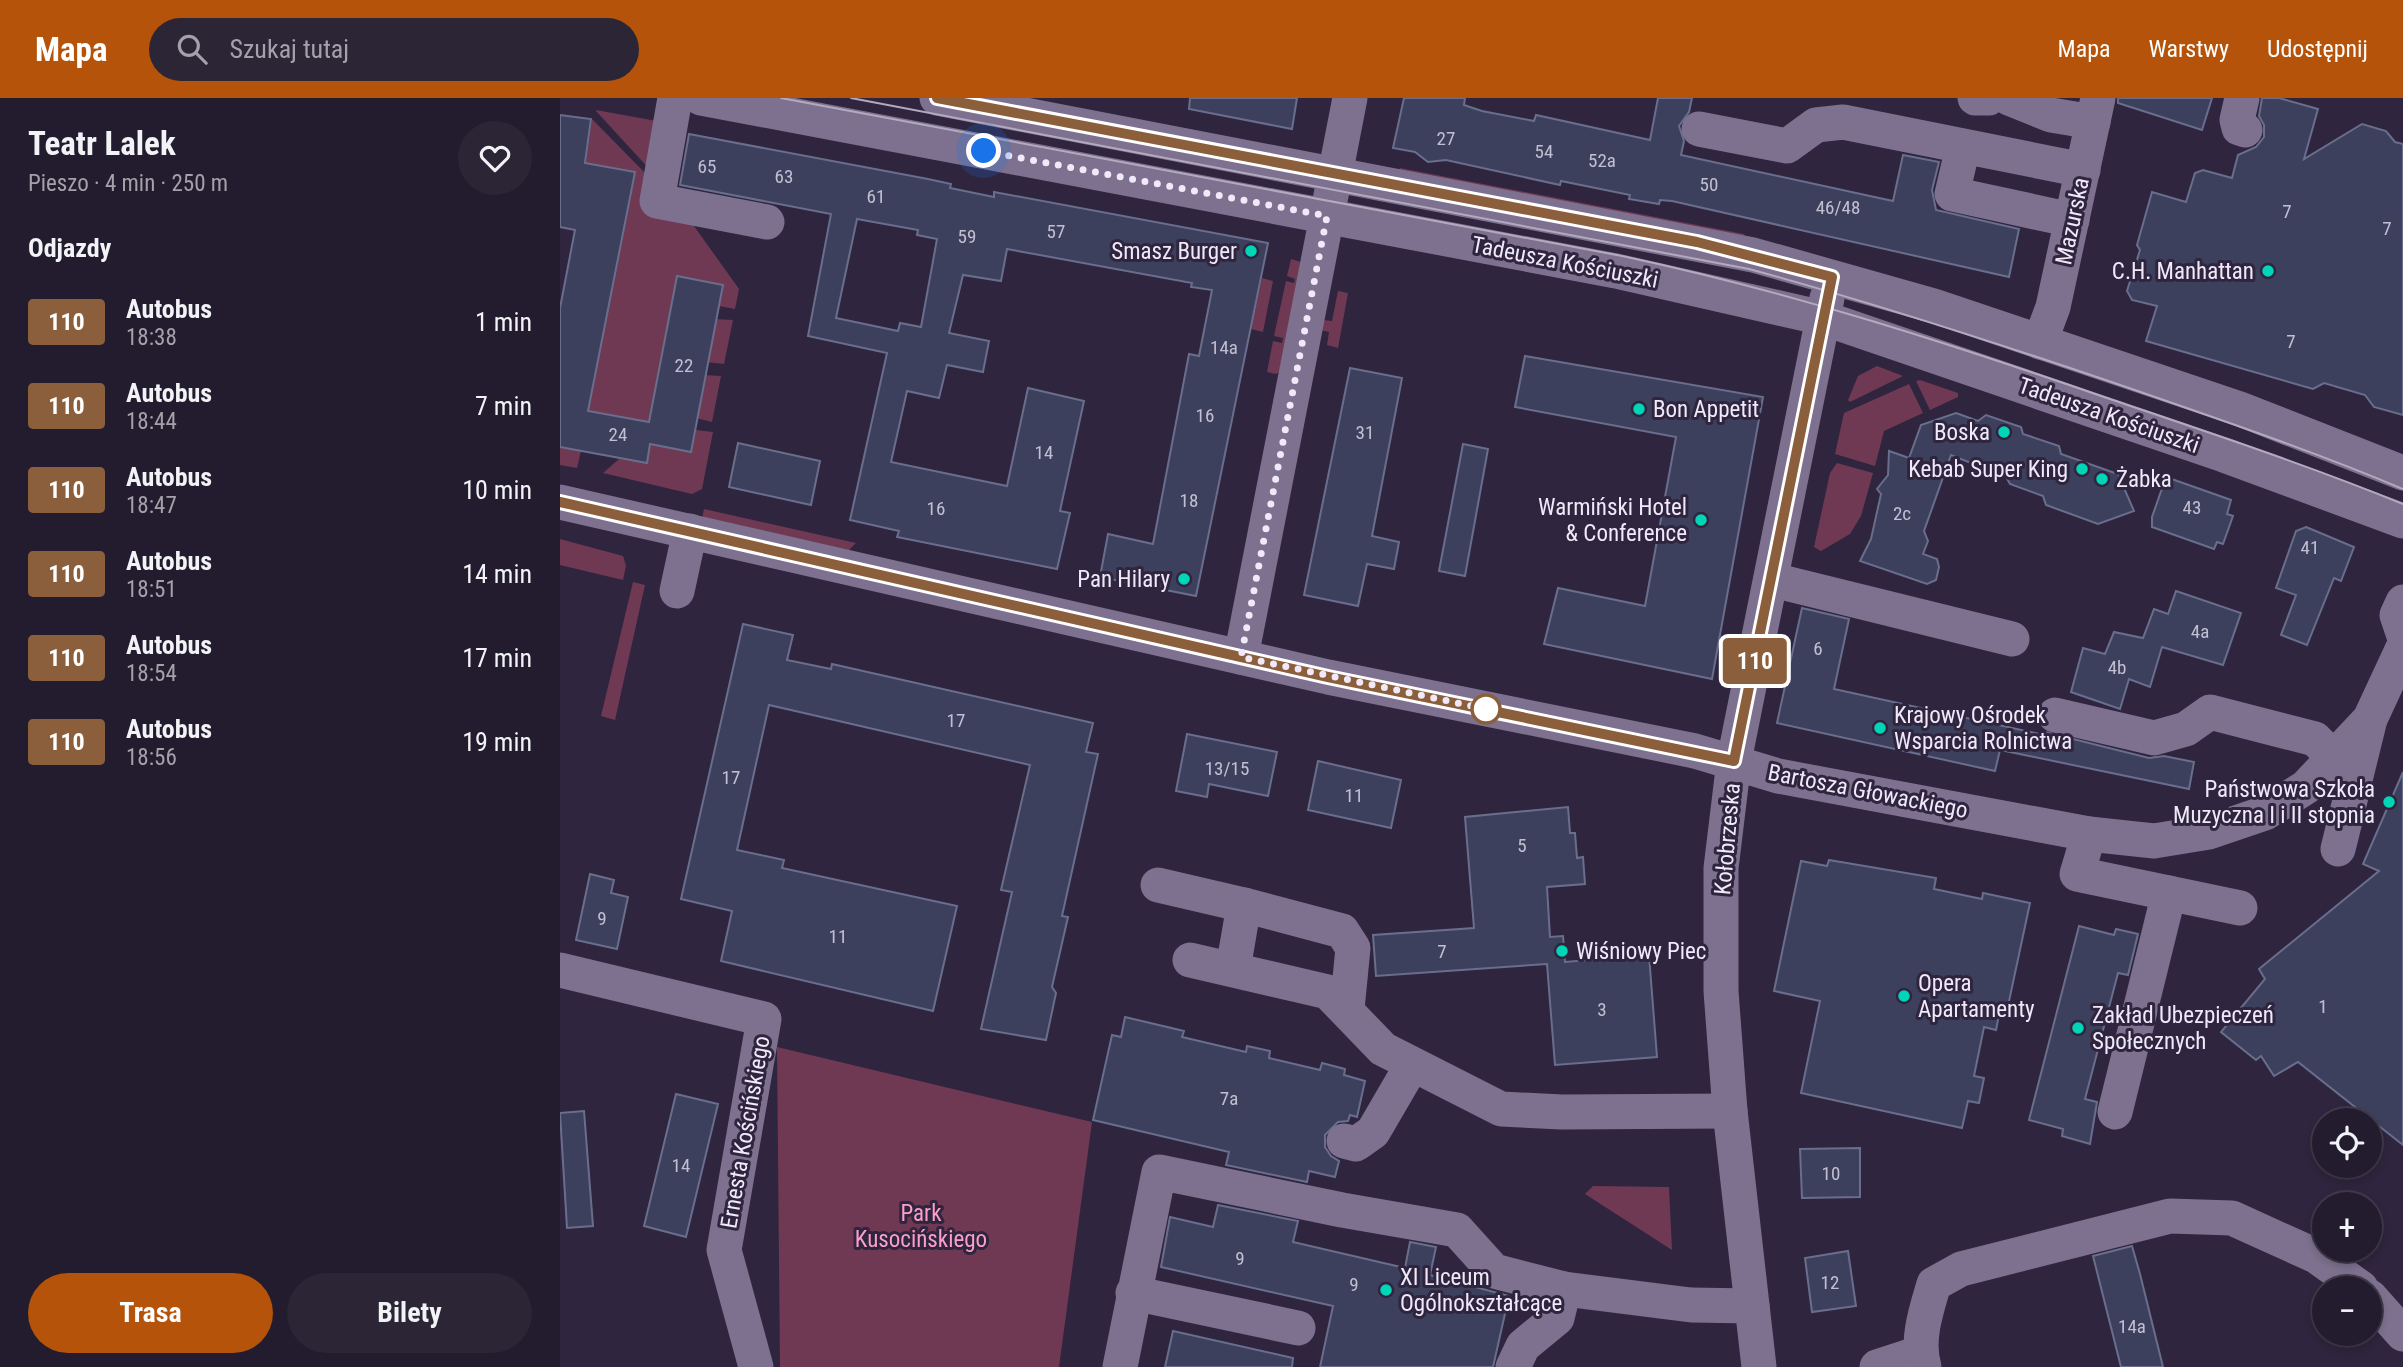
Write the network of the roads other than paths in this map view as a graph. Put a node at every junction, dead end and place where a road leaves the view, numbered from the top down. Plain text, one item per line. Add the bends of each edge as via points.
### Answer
1 (675, 98) edge
2 (701, 98) edge
3 (937, 98) edge
4 (1350, 98) edge
5 (1975, 98) edge
6 (1989, 98) edge
7 (2010, 98) edge
8 (2095, 110) edge
9 (1699, 129) dead end
10 (1963, 147) junction
11 (2083, 170) junction
12 (1335, 175) junction
13 (1327, 216) junction
14 (2072, 220) junction
15 (767, 222) dead end
16 (1832, 277) junction
17 (1824, 318) junction
18 (2040, 342) junction
19 (2403, 473) edge
20 (560, 502) edge
21 (2403, 521) edge
22 (690, 531) junction
23 (1773, 580) junction
24 (677, 591) dead end
25 (2403, 602) edge
26 (2403, 633) edge
27 (2011, 639) dead end
28 (2403, 648) edge
29 (1241, 657) junction
30 (2055, 715) dead end
31 (2370, 719) junction
32 (2334, 758) junction
33 (1734, 761) junction
34 (2088, 834) junction
35 (2338, 849) dead end
36 (1158, 885) dead end
37 (2169, 893) junction
38 (1244, 905) junction
39 (2240, 908) dead end
40 (1190, 960) dead end
41 (1233, 969) junction
42 (560, 970) edge
43 (1347, 1009) junction
44 (1412, 1065) junction
45 (1730, 1111) junction
46 (2115, 1112) dead end
47 (1344, 1141) dead end
48 (2344, 1276) edge
49 (1564, 1289) junction
50 (1133, 1293) junction
51 (1752, 1306) junction
52 (2382, 1310) edge
53 (1298, 1328) dead end
54 (2403, 1334) edge
55 (1922, 1360) edge
56 (756, 1367) edge
57 (1120, 1367) edge
58 (1513, 1367) edge
59 (1759, 1367) edge
60 (1877, 1367) edge

1 - 15 street via 657,201
2 - 13 street, Tadeusza Kościuszki
3 - 12 street, Tadeusza Kościuszki
4 - 12 street
5 - 6 street
7 - 8 street via 2051,115
8 - 11 street, Mazurska
9 - 10 street via 1787,146 1816,125 1843,122
10 - 11 street
10 - 14 street via 1952,194
11 - 14 street, Mazurska
12 - 13 street
12 - 16 street, Tadeusza Kościuszki via 1697,242
13 - 17 street, Tadeusza Kościuszki via 1615,271
13 - 29 street
14 - 18 street, Mazurska via 2053,307
16 - 17 street, Kołobrzeska
16 - 18 street, Tadeusza Kościuszki
17 - 21 street, Tadeusza Kościuszki
17 - 23 street, Kołobrzeska
18 - 19 street, Tadeusza Kościuszki via 2240,409
20 - 22 street, Bartosza Głowackiego
22 - 24 street
22 - 29 street, Bartosza Głowackiego
23 - 27 street
23 - 33 street, Kołobrzeska
25 - 26 street via 2397,615
28 - 31 street, Bartosza Głowackiego
29 - 33 street, Bartosza Głowackiego
30 - 32 street via 2154,738 2186,729 2210,712 2315,739
31 - 32 street, Bartosza Głowackiego
31 - 35 street
32 - 34 street, Bartosza Głowackiego via 2306,787 2265,813 2209,832 2154,841
33 - 34 street, Bartosza Głowackiego via 1778,776
33 - 45 street, Kołobrzeska via 1721,868 1721,991
34 - 37 street via 2077,874
36 - 38 street
37 - 39 street
37 - 46 street
38 - 41 street
38 - 43 street via 1342,931 1353,948
40 - 41 street
41 - 43 street via 1328,992
42 - 56 street, Ernesta Kościńskiego via 764,1019 724,1250
43 - 44 street via 1383,1049
44 - 45 street via 1501,1109
44 - 47 street via 1373,1132 1356,1144
45 - 51 street, Kołobrzeska
48 - 55 street via 2316,1256 2232,1218 2170,1216 1961,1269 1934,1284 1925,1315
49 - 50 street via 1494,1270 1457,1230 1159,1172
49 - 51 street via 1691,1305
49 - 58 street via 1557,1318 1523,1346
50 - 53 street
50 - 57 street
51 - 59 street, Kołobrzeska
52 - 54 street
55 - 60 street

